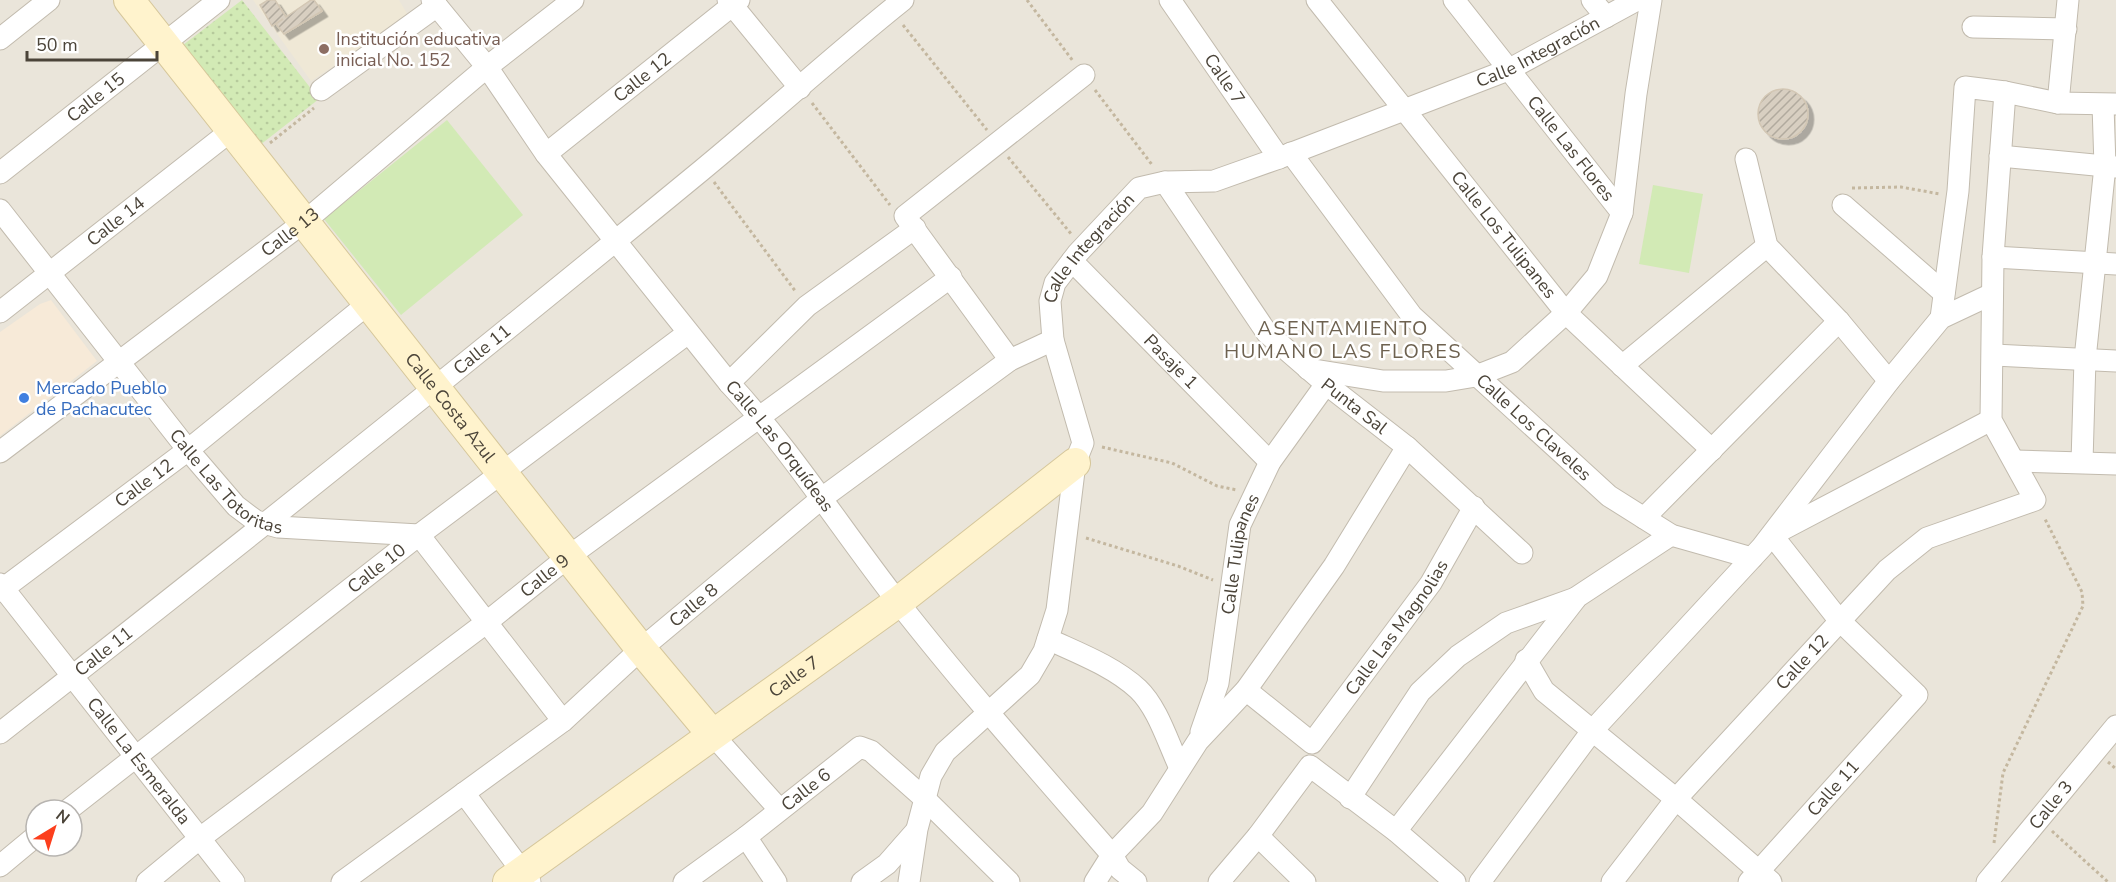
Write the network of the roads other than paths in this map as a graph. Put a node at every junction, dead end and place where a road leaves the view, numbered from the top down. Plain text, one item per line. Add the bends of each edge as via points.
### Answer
1 (49, 0) edge
2 (129, 0) edge
3 (219, 0) edge
4 (573, 0) edge
5 (903, 0) edge
6 (1170, 0) edge
7 (1317, 0) edge
8 (1454, 0) edge
9 (1592, 0) edge
10 (1637, 0) edge
11 (1651, 0) edge
12 (2068, 0) edge
13 (733, 2) edge
14 (435, 3) edge
15 (1606, 17) junction
16 (1972, 27) dead end
17 (2066, 29) junction
18 (0, 39) edge
19 (165, 44) junction
20 (488, 67) junction
21 (1508, 70) junction
22 (1084, 75) dead end
23 (800, 88) junction
24 (321, 90) road end
25 (2005, 92) junction
26 (2058, 103) junction
27 (2109, 104) edge
28 (1406, 110) junction
29 (232, 130) junction
30 (546, 154) junction
31 (1285, 156) junction
32 (2000, 156) junction
33 (1746, 159) dead end
34 (2110, 167) edge
35 (0, 173) edge
36 (1165, 182) junction
37 (1842, 197) road end
38 (0, 210) edge
39 (1622, 213) junction
40 (304, 222) junction
41 (910, 222) junction
42 (615, 240) junction
43 (1767, 246) junction
44 (1993, 257) junction
45 (1072, 261) junction
46 (2093, 263) junction
47 (2116, 264) edge
48 (50, 274) junction
49 (951, 277) junction
50 (1944, 293) junction
51 (1992, 294) junction
52 (369, 303) junction
53 (0, 312) edge
54 (1566, 313) junction
55 (1941, 318) junction
56 (1839, 321) junction
57 (688, 333) junction
58 (1053, 340) junction
59 (1994, 355) junction
60 (2085, 359) junction
61 (1010, 360) junction
62 (118, 361) junction
63 (2116, 361) edge
64 (1622, 366) junction
65 (1308, 369) junction
66 (1476, 376) junction
67 (1889, 381) junction
68 (729, 383) junction
69 (1326, 384) junction
70 (435, 387) junction
71 (760, 417) junction
72 (1991, 420) junction
73 (1407, 447) junction
74 (188, 450) junction
75 (1712, 450) junction
76 (0, 452) edge
77 (1079, 453) junction
78 (2015, 461) junction
79 (1270, 462) junction
80 (2082, 462) junction
81 (2116, 464) edge
82 (501, 472) junction
83 (822, 498) junction
84 (1474, 507) junction
85 (1644, 518) junction
86 (267, 524) junction
87 (419, 535) junction
88 (1671, 535) junction
89 (1772, 535) junction
90 (1522, 553) dead end
91 (568, 556) junction
92 (1752, 558) junction
93 (1, 588) edge
94 (1577, 597) junction
95 (898, 602) junction
96 (1839, 620) junction
97 (488, 622) junction
98 (1048, 639) junction
99 (640, 649) junction
100 (1526, 660) junction
101 (72, 677) junction
102 (1246, 690) junction
103 (989, 713) junction
104 (563, 721) junction
105 (2116, 726) edge
106 (1592, 731) junction
107 (0, 734) edge
108 (712, 734) junction
109 (1198, 741) junction
110 (134, 756) junction
111 (1180, 768) junction
112 (464, 793) junction
113 (83, 798) edge
114 (1350, 798) junction
115 (1676, 799) junction
116 (925, 800) junction
117 (779, 809) junction
118 (917, 829) junction
119 (1396, 831) junction
120 (1258, 836) junction
121 (746, 837) junction
122 (200, 839) junction
123 (24, 846) edge
124 (1112, 855) junction
125 (0, 866) edge
126 (520, 878) edge
127 (1760, 878) edge
128 (147, 882) edge
129 (234, 882) edge
130 (342, 882) edge
131 (684, 882) edge
132 (776, 882) edge
133 (862, 882) edge
134 (909, 882) edge
135 (1009, 882) edge
136 (1095, 882) edge
137 (1136, 882) edge
138 (1219, 882) edge
139 (1305, 882) edge
140 (1455, 882) edge
141 (1480, 882) edge
142 (1612, 882) edge
143 (1987, 882) edge

1 - 18 street
2 - 19 street, Calle Costa Azul
3 - 19 street, Calle 15
4 - 20 street, Calle 13
5 - 23 street, Calle 11
6 - 31 street, Calle 7
7 - 28 street, Calle Los Tulipanes
8 - 21 street, Calle Las Flores
9 - 15 street
10 - 15 street, Calle Integración
11 - 39 street via 1635,94
12 - 17 street
13 - 23 street
13 - 30 street, Calle 12
14 - 20 street, Calle Las Orquídeas
14 - 24 street
15 - 21 street, Calle Integración
16 - 17 street
17 - 26 street
19 - 29 street, Calle Costa Azul
19 - 35 street, Calle 15
20 - 30 street, Calle Las Orquídeas
20 - 40 street, Calle 13
21 - 28 street, Calle Integración
21 - 39 street, Calle Las Flores
22 - 41 street
23 - 42 street, Calle 11
25 - 26 street
25 - 32 street
25 - 50 street via 1966,86
26 - 27 street
27 - 34 street
28 - 31 street, Calle Integración
28 - 54 street, Calle Los Tulipanes
29 - 40 street, Calle Costa Azul
29 - 48 street, Calle 14
30 - 42 street, Calle Las Orquídeas
31 - 36 street, Calle Integración via 1214,181
31 - 66 street, Calle Los Claveles via 1412,316
32 - 34 street
32 - 44 street
33 - 43 street
34 - 46 street
36 - 45 street, Calle Integración via 1139,188
36 - 65 street, Punta Sal via 1267,333
37 - 50 street
38 - 48 street, Calle Las Totoritas
39 - 54 street via 1596,276
40 - 52 street, Calle Costa Azul
40 - 62 street, Calle 13
41 - 49 street
41 - 68 street via 807,306
42 - 57 street, Calle Las Orquídeas
42 - 70 street, Calle 11
43 - 56 street
43 - 64 street
44 - 46 street
44 - 51 street
45 - 58 street, Calle Integración via 1055,283 1050,301
45 - 79 street, Pasaje 1
46 - 47 street
46 - 60 street
48 - 53 street, Calle 14
48 - 62 street, Calle Las Totoritas
49 - 61 street
49 - 71 street, Calle 9
50 - 55 street
51 - 55 street
51 - 59 street
52 - 70 street, Calle Costa Azul
52 - 74 street, Calle 12
54 - 64 street, Calle Los Tulipanes
54 - 66 street via 1512,362
55 - 67 street
56 - 67 street
56 - 75 street
57 - 68 street, Calle Las Orquídeas
57 - 82 street, Calle 10
58 - 61 street, Calle 8
58 - 77 street, Calle Integración
59 - 60 street
59 - 72 street
60 - 63 street
60 - 80 street
61 - 83 street, Calle 8
62 - 74 street, Calle Las Totoritas
62 - 76 street, Calle 13
64 - 75 street, Calle Los Tulipanes
65 - 66 street via 1383,381 1446,381
65 - 69 street, Punta Sal
66 - 85 street, Calle Los Claveles via 1609,496
67 - 89 street
68 - 71 street, Calle Las Orquídeas
69 - 73 street, Punta Sal
69 - 79 street, Calle Tulipanes
70 - 82 street, Calle Costa Azul
70 - 86 street, Calle 11
71 - 83 street, Calle Las Orquídeas
71 - 91 street, Calle 9
72 - 78 street
72 - 89 street
73 - 84 street, Punta Sal
73 - 102 street, Calle Tulipanes via 1334,566
74 - 86 street, Calle Las Totoritas via 236,506
74 - 93 street, Calle 12
75 - 85 street
77 - 95 street, Calle 7
77 - 98 street, Calle Integración via 1057,610
78 - 80 street
78 - 96 street, Calle 12 via 2035,500 1927,538 1887,570
79 - 109 street, Calle Tulipanes via 1240,525 1218,683
80 - 81 street
82 - 87 street, Calle 10
82 - 91 street, Calle Costa Azul
83 - 95 street, Calle Las Orquídeas
83 - 99 street, Calle 8
84 - 90 street, Punta Sal
84 - 102 street, Calle Las Magnolias via 1431,583 1312,743
85 - 88 street, Calle Los Claveles
86 - 87 street, Calle Las Totoritas
86 - 101 street, Calle 11
87 - 97 street
87 - 110 street, Calle 10
88 - 92 street, Calle Los Claveles
88 - 94 street
89 - 92 street
89 - 96 street
91 - 97 street, Calle 9
91 - 99 street, Calle Costa Azul
92 - 106 street
93 - 101 street, Calle La Esmeralda
94 - 100 street
94 - 114 street via 1506,623 1458,656 1420,692
95 - 103 street, Calle Las Orquídeas
95 - 108 street, Calle 7
96 - 115 street, Calle 12
96 - 127 street, Calle 11 via 1917,695
97 - 104 street
97 - 122 street, Calle 9
98 - 103 street, Calle Integración via 1030,675
98 - 111 street via 1089,658 1139,690
99 - 104 street, Calle 8
99 - 108 street, Calle Costa Azul
100 - 106 street via 1544,691
100 - 119 street
101 - 107 street, Calle 11
101 - 110 street, Calle La Esmeralda
102 - 109 street, Calle Tulipanes
103 - 116 street, Calle Integración via 945,752 931,776
103 - 124 street, Calle Las Orquídeas
104 - 112 street, Calle 8
105 - 143 street, Calle 3
106 - 115 street
106 - 141 street
108 - 117 street, Calle Costa Azul
108 - 126 street, Calle 7
109 - 111 street, Calle Tulipanes
110 - 113 street, Calle 10
110 - 122 street, Calle La Esmeralda
111 - 124 street, Calle Tulipanes via 1152,813
112 - 126 street
112 - 130 street, Calle 8
114 - 119 street
114 - 120 street via 1310,766
115 - 127 street
115 - 142 street, Calle 12
116 - 117 street, Calle 6 via 871,751 860,747
116 - 118 street, Calle Integración
116 - 135 street
117 - 121 street, Calle 6
118 - 133 street via 887,864
118 - 134 street, Calle Integración
119 - 140 street
120 - 138 street
120 - 139 street
121 - 131 street, Calle 6
121 - 132 street
122 - 128 street, Calle 9
122 - 129 street, Calle La Esmeralda
123 - 125 street
124 - 136 street, Calle Tulipanes
124 - 137 street, Calle Las Orquídeas via 1120,869

